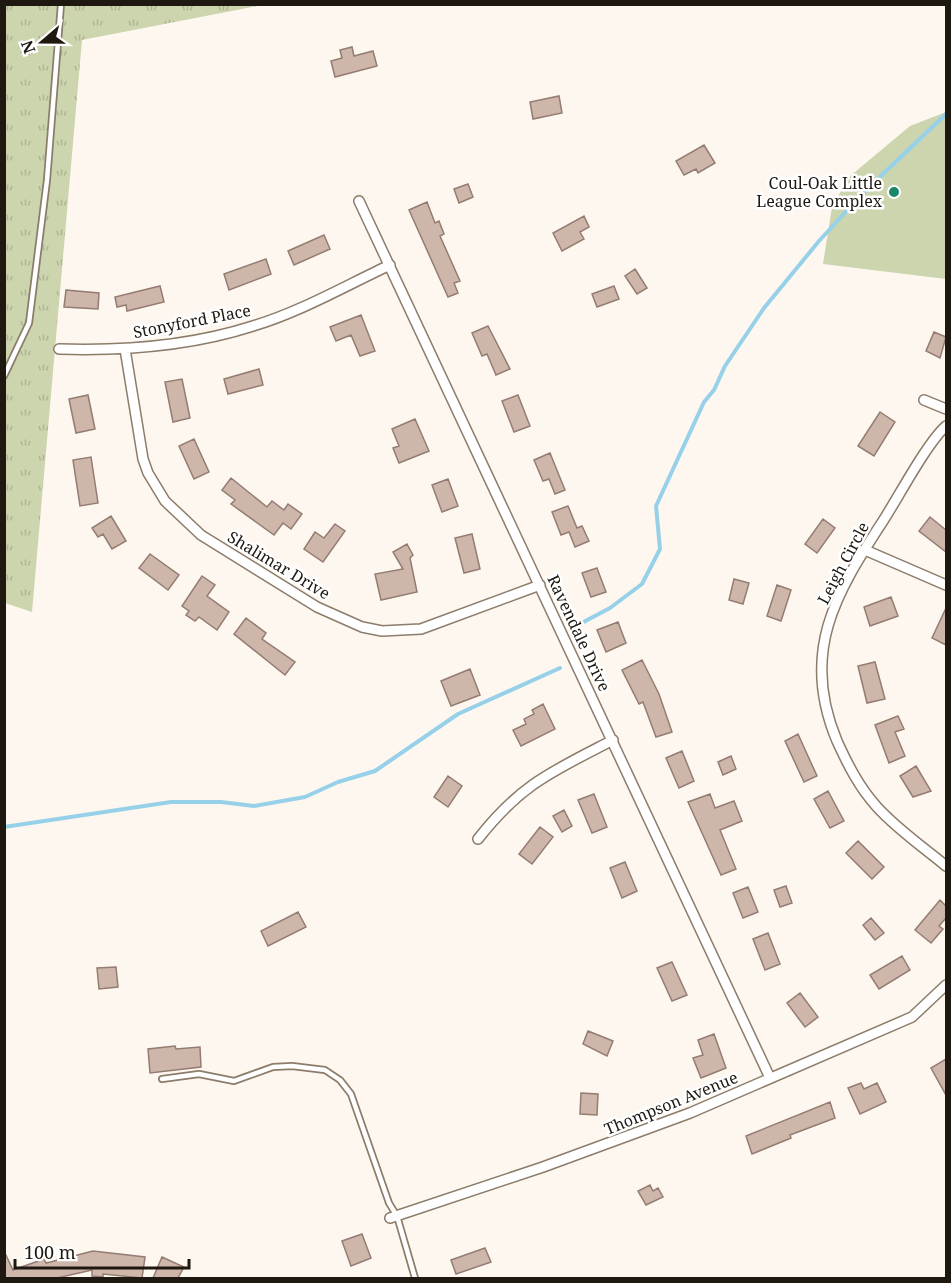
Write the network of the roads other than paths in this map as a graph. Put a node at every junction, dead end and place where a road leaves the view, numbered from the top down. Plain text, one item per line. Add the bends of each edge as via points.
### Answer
1 (61, 4) edge
2 (359, 201) dead end
3 (390, 265) junction
4 (59, 349) dead end
5 (125, 350) junction
6 (4, 376) edge
7 (924, 400) dead end
8 (946, 409) edge
9 (946, 426) edge
10 (865, 550) junction
11 (540, 585) junction
12 (946, 585) edge
13 (613, 740) junction
14 (478, 839) dead end
15 (946, 866) edge
16 (946, 985) edge
17 (770, 1078) junction
18 (162, 1079) dead end
19 (394, 1217) junction
20 (415, 1278) edge

1 - 6 lane via 47,180 29,323
2 - 3 street, Ravendale Drive
3 - 5 street, Stonyford Place via 253,327
3 - 11 street, Ravendale Drive
4 - 5 street, Stonyford Place
5 - 11 street, Shalimar Drive via 143,459 165,501 201,535 317,607 362,627 406,631 450,620
7 - 8 street
9 - 10 street, Leigh Circle
10 - 12 street
10 - 15 street, Leigh Circle via 837,601 824,638 820,658 823,697 846,762 866,795
11 - 13 street, Ravendale Drive
13 - 14 street via 526,788
13 - 17 street, Ravendale Drive
16 - 17 street, Thompson Avenue via 912,1017
17 - 19 street, Thompson Avenue via 648,1130
18 - 19 lane via 200,1074 234,1081 273,1067 325,1070 351,1094
19 - 20 lane

